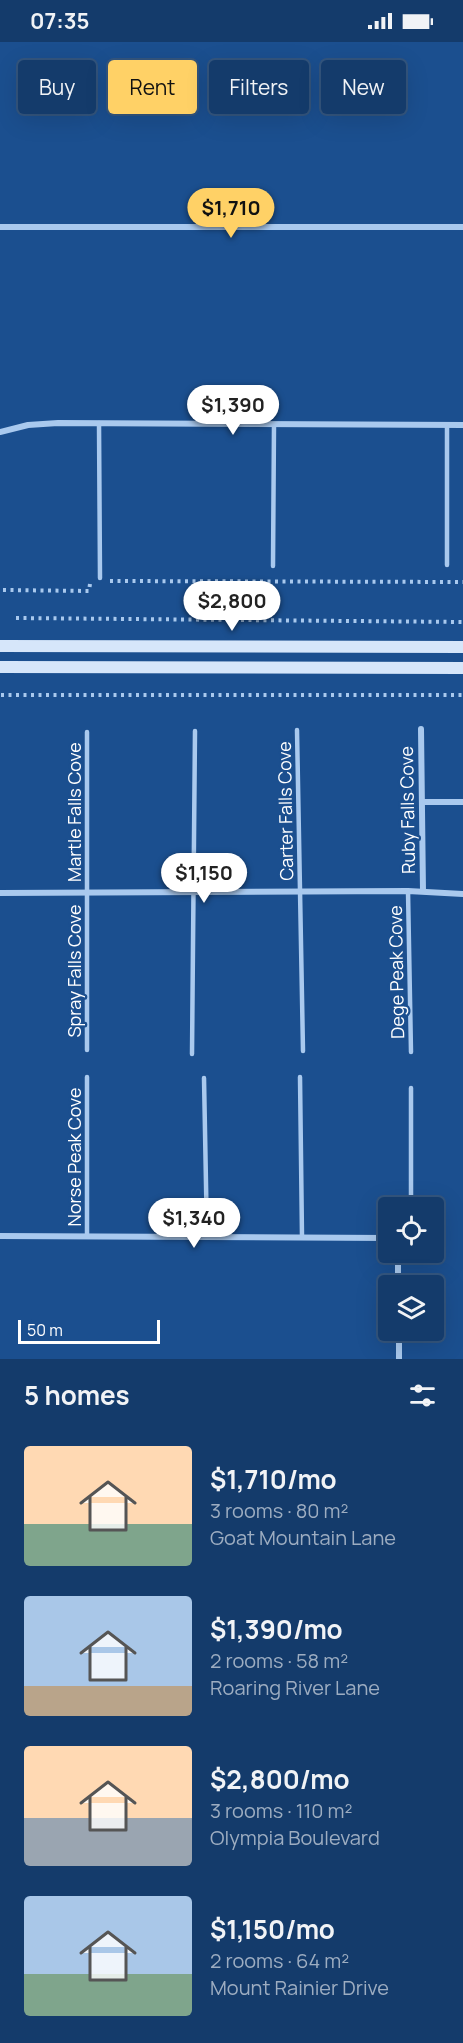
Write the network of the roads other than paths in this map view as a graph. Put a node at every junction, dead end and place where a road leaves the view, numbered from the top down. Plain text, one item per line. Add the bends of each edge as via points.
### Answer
1 (0, 227) edge
2 (463, 227) edge
3 (99, 423) junction
4 (274, 424) junction
5 (447, 425) junction
6 (463, 425) edge
7 (0, 432) edge
8 (447, 565) dead end
9 (273, 566) dead end
10 (99, 580) road end
11 (0, 646) edge
12 (463, 647) edge
13 (0, 667) edge
14 (463, 668) edge
15 (421, 729) dead end
16 (297, 730) dead end
17 (195, 731) dead end
18 (87, 732) dead end
19 (422, 802) junction
20 (463, 802) edge
21 (408, 891) junction
22 (423, 891) junction
23 (194, 892) junction
24 (300, 892) junction
25 (0, 893) edge
26 (87, 893) junction
27 (463, 894) edge
28 (87, 1050) dead end
29 (303, 1052) dead end
30 (411, 1052) dead end
31 (192, 1054) dead end
32 (87, 1077) dead end
33 (300, 1077) dead end
34 (204, 1078) dead end
35 (411, 1088) dead end
36 (411, 1197) edge
37 (0, 1236) edge
38 (87, 1236) junction
39 (207, 1237) junction
40 (302, 1238) junction
41 (378, 1238) edge
42 (399, 1341) edge
43 (399, 1359) edge

1 - 2 street
3 - 4 street
3 - 7 street via 43,423
3 - 10 lane
4 - 5 street
4 - 9 lane
5 - 6 street
5 - 8 lane
11 - 12 street
13 - 14 street
15 - 19 street, Ruby Falls Cove
16 - 24 lane, Carter Falls Cove
17 - 23 lane
18 - 26 lane, Martle Falls Cove
19 - 20 street
19 - 22 street, Ruby Falls Cove
21 - 22 street
21 - 24 street
21 - 30 lane, Dege Peak Cove
22 - 27 street
23 - 24 street
23 - 26 street
23 - 31 lane
24 - 29 lane, Carter Falls Cove
25 - 26 street
26 - 28 lane, Spray Falls Cove
32 - 38 lane, Norse Peak Cove
33 - 40 lane
34 - 39 lane
35 - 36 lane
37 - 38 street
38 - 39 street
39 - 40 street
40 - 41 street
42 - 43 street

